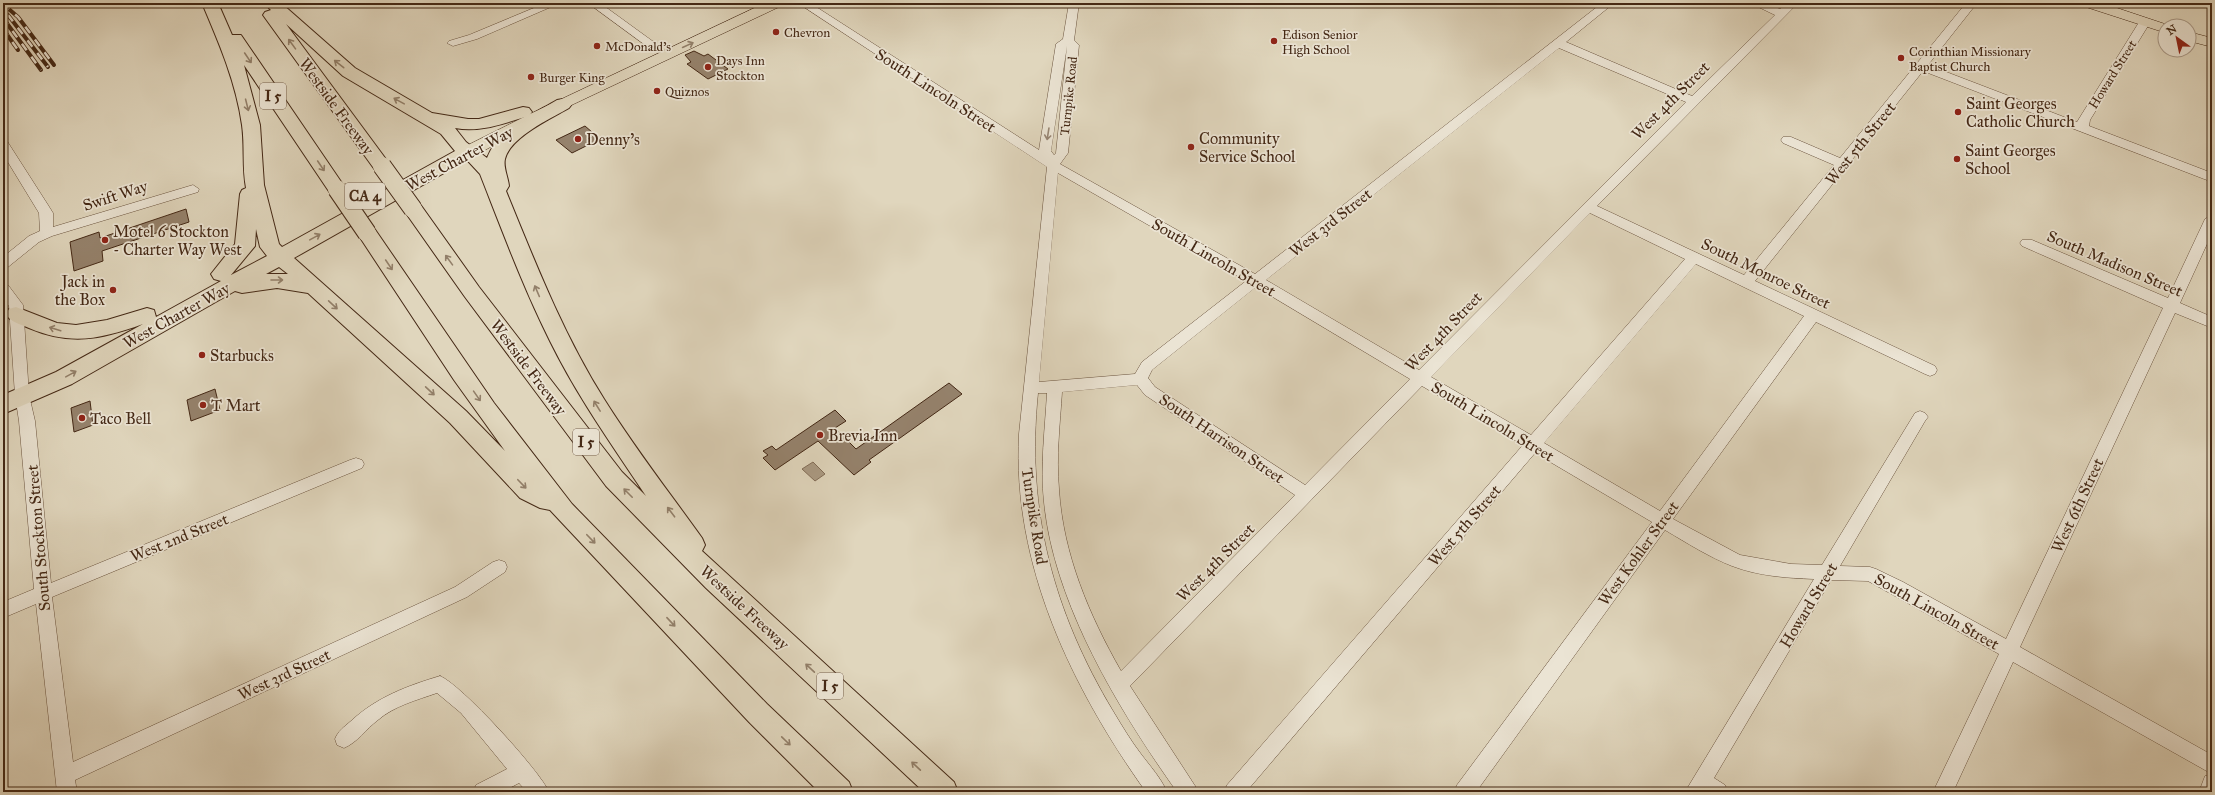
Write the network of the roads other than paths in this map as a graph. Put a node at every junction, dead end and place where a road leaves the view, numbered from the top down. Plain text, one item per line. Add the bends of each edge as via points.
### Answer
1 (210, 3) edge
2 (262, 3) edge
3 (272, 3) edge
4 (555, 3) edge
5 (593, 3) edge
6 (752, 3) edge
7 (776, 3) edge
8 (803, 3) edge
9 (1074, 3) edge
10 (1609, 3) edge
11 (1754, 3) edge
12 (1793, 3) edge
13 (1972, 3) edge
14 (2088, 3) edge
15 (1782, 14) junction
16 (2145, 22) junction
17 (2157, 26) edge
18 (2197, 38) edge
19 (453, 43) dead end
20 (1558, 43) junction
21 (2212, 43) edge
22 (656, 48) junction
23 (1921, 66) junction
24 (602, 85) junction
25 (1693, 101) junction
26 (563, 104) junction
27 (523, 112) junction
28 (428, 116) junction
29 (2082, 128) junction
30 (1787, 140) dead end
31 (3, 144) edge
32 (464, 149) junction
33 (1842, 164) junction
34 (1053, 165) junction
35 (2212, 178) edge
36 (255, 185) junction
37 (192, 189) dead end
38 (505, 207) junction
39 (1588, 207) junction
40 (2212, 219) edge
41 (47, 232) junction
42 (2027, 243) dead end
43 (276, 252) junction
44 (1694, 257) junction
45 (3, 264) edge
46 (221, 274) junction
47 (1255, 281) junction
48 (1746, 282) junction
49 (3, 288) edge
50 (315, 289) junction
51 (212, 295) junction
52 (2171, 305) junction
53 (16, 314) junction
54 (147, 315) junction
55 (1813, 315) junction
56 (2212, 323) edge
57 (1930, 370) dead end
58 (1422, 378) junction
59 (1140, 379) junction
60 (1055, 386) junction
61 (1032, 388) junction
62 (22, 395) junction
63 (3, 405) edge
64 (1920, 417) dead end
65 (1533, 444) junction
66 (356, 464) dead end
67 (1307, 495) junction
68 (564, 511) junction
69 (1662, 520) junction
70 (499, 567) dead end
71 (1827, 572) junction
72 (715, 580) junction
73 (44, 593) junction
74 (3, 610) edge
75 (2009, 651) junction
76 (1119, 685) junction
77 (344, 739) dead end
78 (2212, 765) edge
79 (522, 771) junction
80 (2212, 782) edge
81 (66, 784) edge
82 (1699, 786) edge
83 (483, 792) edge
84 (539, 792) edge
85 (839, 792) edge
86 (944, 792) edge
87 (1157, 792) edge
88 (1189, 792) edge
89 (1234, 792) edge
90 (1464, 792) edge
91 (1718, 792) edge
92 (1943, 792) edge
93 (2209, 792) edge

1 -> 36 highway via 234,59 244,93 251,125
1 -> 68 highway, I 5, bridge via 478,398
72 -> 2 highway, Westside Freeway / I 5, bridge via 614,479 472,292
28 -> 3 highway via 349,72
4 - 19 street
5 - 22 street
6 - 22 main road, West Charter Way
24 -> 7 main road, West Charter Way
8 - 34 street, South Lincoln Street
9 - 34 street, Turnpike Road via 1046,151
10 - 20 street, West 3rd Street
11 - 15 street
12 - 15 street, West 4th Street
13 - 23 street, West 5th Street
14 - 16 main road
15 - 25 street, West 4th Street
16 - 17 main road
16 - 29 street, Howard Street via 2084,120
18 - 21 main road
20 - 25 street
20 - 47 street, West 3rd Street
22 - 24 main road via 648,58 610,76
22 - 27 main road, West Charter Way
23 - 29 street
23 - 33 street, West 5th Street
24 - 26 main road, West Charter Way
25 - 39 street, West 4th Street
26 - 32 main road, West Charter Way
26 - 38 highway via 511,138 498,151 496,164
27 - 28 highway via 468,125
27 - 32 main road, West Charter Way
28 - 32 highway via 447,130
29 - 35 street
30 - 33 street
31 - 41 street via 42,205 46,213
32 - 38 highway via 480,161 489,172
32 - 43 highway, West Charter Way / CA 4
33 - 48 street, West 5th Street
34 - 47 street, South Lincoln Street
34 - 61 street, Turnpike Road
36 - 43 highway
36 - 46 highway via 248,195 245,246
37 - 41 street, Swift Way
72 -> 38 highway via 596,405 536,290
39 - 44 street, South Monroe Street
39 - 58 street, West 4th Street
40 - 52 street, West 6th Street
41 - 45 street, Swift Way
42 - 52 street, South Madison Street
43 - 46 highway, West Charter Way / CA 4
43 - 50 highway
43 - 51 highway, West Charter Way / CA 4
44 - 48 street, South Monroe Street
44 - 65 street, West 5th Street
46 - 54 highway, West Charter Way / CA 4
47 - 58 street, South Lincoln Street
47 - 59 street, West 3rd Street via 1147,366
48 - 55 street, South Monroe Street
49 - 53 street, South Stockton Street via 16,305
51 -> 50 highway via 272,279 286,280
50 -> 68 highway via 458,417 528,491
62 -> 51 highway, West Charter Way / CA 4 via 64,378
52 - 56 street, South Madison Street
52 - 75 street, West 6th Street
54 -> 53 highway via 86,332 65,332
53 - 62 street, South Stockton Street
54 - 62 highway, West Charter Way / CA 4 via 52,367
55 - 57 street, South Monroe Street
55 - 69 street, West Kohler Street
58 - 65 street, South Lincoln Street
58 - 67 street, West 4th Street
59 - 60 street
59 - 67 street, South Harrison Street via 1150,391
60 - 61 street
60 - 76 street via 1049,471 1056,532 1077,602
61 - 87 street, Turnpike Road via 1026,457 1028,493 1034,530 1051,598 1087,682 1109,722
62 - 63 highway, West Charter Way / CA 4
62 - 73 street, South Stockton Street via 27,421
64 - 71 street, Howard Street
65 - 69 street, South Lincoln Street
65 - 89 street, West 5th Street
66 - 73 street, West 2nd Street
67 - 76 street, West 4th Street
68 -> 85 highway, I 5 via 758,713
69 - 71 street, South Lincoln Street via 1737,561 1791,571
69 - 90 street, West Kohler Street
70 - 81 street, West 3rd Street via 461,592
71 - 75 street, South Lincoln Street via 1870,574
71 - 82 street, Howard Street
86 -> 72 highway, Westside Freeway / I 5
73 - 74 street, West 2nd Street
73 - 81 street, South Stockton Street
75 - 78 street, South Lincoln Street
75 - 92 street, West 6th Street
76 - 88 street
77 - 79 street via 372,713 403,696 440,684 467,707
79 - 83 street
79 - 84 street
80 - 93 street
82 - 91 street

